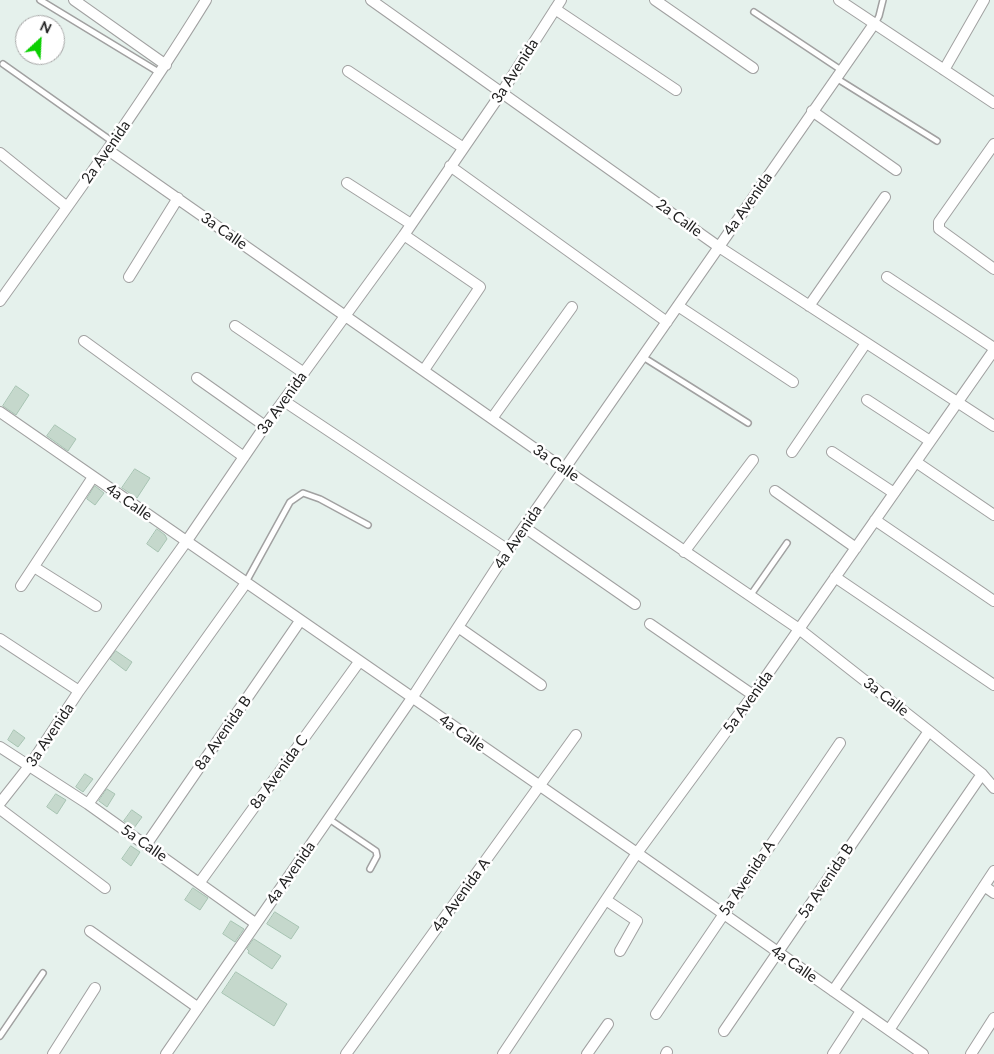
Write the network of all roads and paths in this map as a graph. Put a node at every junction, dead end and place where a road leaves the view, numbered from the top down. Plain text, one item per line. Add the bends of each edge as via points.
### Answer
1 (40, 0) edge
2 (74, 0) edge
3 (206, 0) edge
4 (371, 0) edge
5 (655, 0) edge
6 (839, 0) edge
7 (882, 0) edge
8 (983, 0) edge
9 (558, 4) edge
10 (754, 12) dead end
11 (874, 24) junction
12 (4, 64) dead end
13 (753, 68) dead end
14 (163, 69) junction
15 (944, 70) junction
16 (348, 71) dead end
17 (838, 74) junction
18 (676, 90) dead end
19 (502, 92) junction
20 (994, 103) edge
21 (812, 111) junction
22 (937, 141) dead end
23 (994, 144) edge
24 (111, 146) junction
25 (462, 147) junction
26 (0, 153) edge
27 (450, 166) junction
28 (896, 170) dead end
29 (347, 183) dead end
30 (178, 198) junction
31 (885, 198) dead end
32 (67, 208) junction
33 (411, 224) junction
34 (404, 235) junction
35 (719, 247) junction
36 (994, 269) edge
37 (887, 277) dead end
38 (129, 278) dead end
39 (0, 301) edge
40 (572, 306) dead end
41 (678, 306) junction
42 (809, 306) junction
43 (344, 315) junction
44 (667, 322) junction
45 (236, 326) dead end
46 (84, 340) dead end
47 (866, 343) junction
48 (994, 349) edge
49 (642, 356) junction
50 (424, 370) junction
51 (304, 373) junction
52 (198, 378) dead end
53 (793, 382) dead end
54 (868, 400) dead end
55 (284, 401) junction
56 (957, 403) junction
57 (0, 412) edge
58 (493, 418) junction
59 (748, 424) dead end
60 (265, 426) junction
61 (994, 426) edge
62 (930, 441) junction
63 (792, 452) dead end
64 (832, 452) dead end
65 (244, 457) junction
66 (753, 460) dead end
67 (916, 462) junction
68 (564, 469) junction
69 (93, 477) junction
70 (775, 491) dead end
71 (894, 493) junction
72 (994, 515) edge
73 (876, 520) junction
74 (368, 525) dead end
75 (524, 527) junction
76 (186, 542) junction
77 (787, 543) dead end
78 (856, 548) junction
79 (508, 550) junction
80 (684, 552) junction
81 (34, 567) junction
82 (835, 577) junction
83 (246, 583) junction
84 (21, 586) dead end
85 (750, 597) junction
86 (994, 601) edge
87 (635, 604) dead end
88 (96, 606) dead end
89 (300, 621) junction
90 (650, 624) dead end
91 (458, 627) junction
92 (799, 630) junction
93 (0, 639) edge
94 (359, 662) junction
95 (541, 685) dead end
96 (994, 685) edge
97 (79, 691) junction
98 (753, 695) junction
99 (412, 698) junction
100 (929, 731) junction
101 (576, 735) dead end
102 (840, 742) dead end
103 (0, 747) edge
104 (30, 765) junction
105 (982, 774) junction
106 (539, 786) junction
107 (994, 788) edge
108 (0, 804) edge
109 (88, 804) junction
110 (0, 809) edge
111 (329, 819) junction
112 (146, 845) junction
113 (638, 853) junction
114 (370, 869) dead end
115 (994, 871) edge
116 (200, 882) junction
117 (984, 886) junction
118 (104, 888) dead end
119 (994, 894) edge
120 (606, 900) junction
121 (722, 914) junction
122 (255, 923) junction
123 (90, 931) dead end
124 (620, 951) dead end
125 (777, 953) junction
126 (43, 973) dead end
127 (95, 988) dead end
128 (833, 991) junction
129 (197, 1007) junction
130 (861, 1010) junction
131 (656, 1014) dead end
132 (994, 1018) edge
133 (608, 1024) dead end
134 (889, 1030) junction
135 (724, 1031) dead end
136 (0, 1036) edge
137 (53, 1054) edge
138 (166, 1054) edge
139 (346, 1054) edge
140 (503, 1054) edge
141 (587, 1054) edge
142 (833, 1054) edge
143 (923, 1054) edge
144 (971, 1054) edge

1 - 14 lane
2 - 14 street
3 - 14 street, 2a Avenida
4 - 19 street, 2a Calle
5 - 13 street
6 - 11 street
7 - 11 lane
8 - 15 street
9 - 18 street
9 - 19 street, 3a Avenida
10 - 17 lane
11 - 15 street
11 - 17 street, 4a Avenida
12 - 24 lane
14 - 24 street, 2a Avenida
15 - 20 street
16 - 25 street
17 - 21 street, 4a Avenida
17 - 22 lane
19 - 25 street, 3a Avenida
19 - 35 street, 2a Calle
21 - 28 street
21 - 35 street, 4a Avenida
23 - 36 street via 939,222 939,229
24 - 30 street, 3a Calle
24 - 32 street, 2a Avenida
25 - 27 street, 3a Avenida
26 - 32 street
27 - 33 street, 3a Avenida
27 - 44 street
29 - 33 street
30 - 38 street
30 - 43 street, 3a Calle
31 - 42 street
32 - 39 street, 2a Avenida
33 - 34 street, 3a Avenida
34 - 43 street, 3a Avenida
34 - 50 street via 480,287
35 - 41 street, 4a Avenida
35 - 42 street, 2a Calle
37 - 48 street
40 - 58 street
41 - 44 street, 4a Avenida
41 - 53 street
42 - 47 street, 2a Calle
43 - 50 street, 3a Calle
43 - 51 street, 3a Avenida
44 - 49 street, 4a Avenida
45 - 51 street
46 - 65 street
47 - 56 street, 2a Calle
47 - 63 street
48 - 56 street, 5a Avenida
49 - 59 lane
49 - 68 street, 4a Avenida
50 - 58 street, 3a Calle
51 - 55 street, 3a Avenida
52 - 60 street
54 - 62 street
55 - 60 street, 3a Avenida
55 - 79 street
56 - 61 street, 2a Calle
56 - 62 street, 5a Avenida
57 - 69 street, 4a Calle
58 - 68 street, 3a Calle
60 - 65 street, 3a Avenida
62 - 67 street, 5a Avenida
64 - 71 street
65 - 76 street, 3a Avenida
66 - 80 street
67 - 71 street, 5a Avenida
67 - 72 street
68 - 75 street, 4a Avenida
68 - 80 street, 3a Calle
69 - 76 street, 4a Calle
69 - 81 street
70 - 78 street
71 - 73 street, 5a Avenida
73 - 78 street, 5a Avenida
73 - 86 street
74 - 83 lane via 302,493 290,502
75 - 79 street, 4a Avenida
75 - 87 street
76 - 83 street, 4a Calle
76 - 97 street, 3a Avenida
77 - 85 lane
78 - 82 street, 5a Avenida
79 - 91 street, 4a Avenida
80 - 85 street, 3a Calle
81 - 84 street
81 - 88 street
82 - 92 street, 5a Avenida
82 - 96 street
83 - 89 street, 4a Calle
83 - 109 street
85 - 92 street, 3a Calle
89 - 94 street, 4a Calle
89 - 112 street, 8a Avenida B
90 - 98 street
91 - 95 street
91 - 99 street, 4a Avenida
92 - 98 street, 5a Avenida
92 - 100 street, 3a Calle
93 - 97 street
94 - 99 street, 4a Calle
94 - 116 street, 8a Avenida C
97 - 104 street, 3a Avenida
98 - 113 street, 5a Avenida
99 - 106 street, 4a Calle
99 - 111 street, 4a Avenida
100 - 105 street, 3a Calle
100 - 125 street, 5a Avenida B
101 - 106 street, 4a Avenida A
102 - 121 street, 5a Avenida A
103 - 104 street, 5a Calle
104 - 108 street, 3a Avenida
104 - 109 street, 5a Calle
105 - 107 street, 3a Calle
105 - 128 street
106 - 113 street, 4a Calle
106 - 139 street, 4a Avenida A
109 - 112 street, 5a Calle
110 - 118 street
111 - 114 lane via 376,851 377,856
111 - 122 street, 4a Avenida
112 - 116 street, 5a Calle
113 - 120 street, 5a Avenida
113 - 121 street, 4a Calle
115 - 117 street
116 - 122 street, 5a Calle
117 - 119 street
117 - 134 street
120 - 124 street via 637,921
120 - 140 street, 5a Avenida
121 - 125 street, 4a Calle
121 - 131 street, 5a Avenida A
122 - 129 street, 4a Avenida
123 - 129 street
125 - 128 street, 4a Calle
125 - 135 street, 5a Avenida B
126 - 136 lane
127 - 137 street
128 - 130 street, 4a Calle
129 - 138 street, 4a Avenida
130 - 134 street, 4a Calle
130 - 142 street
132 - 144 street
133 - 141 street
134 - 143 street, 4a Calle

